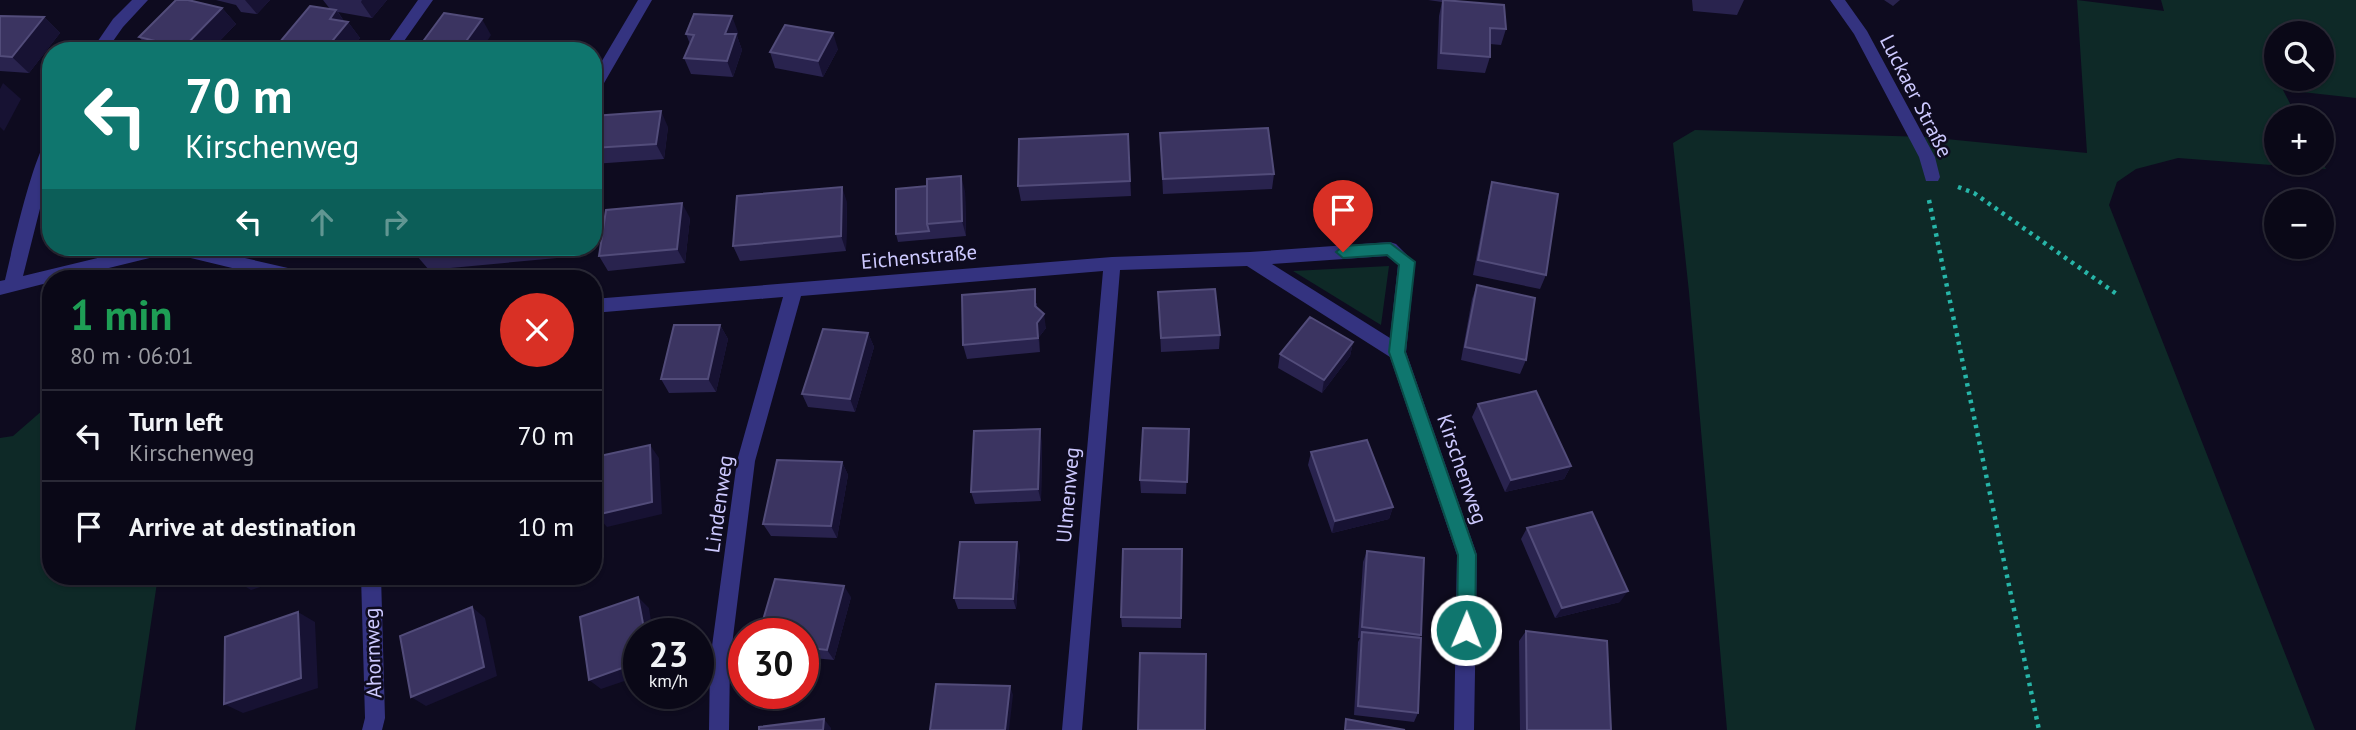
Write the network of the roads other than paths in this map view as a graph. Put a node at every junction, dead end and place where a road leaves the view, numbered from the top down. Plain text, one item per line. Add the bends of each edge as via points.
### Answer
1 (141, 0) edge
2 (426, 0) edge
3 (645, 0) edge
4 (1837, 0) edge
5 (104, 42) edge
6 (396, 42) edge
7 (602, 74) edge
8 (1932, 177) road end
9 (42, 181) edge
10 (132, 256) edge
11 (207, 256) edge
12 (1250, 259) junction
13 (1112, 264) junction
14 (75, 270) edge
15 (267, 270) edge
16 (42, 278) edge
17 (6, 287) edge
18 (794, 290) junction
19 (602, 305) edge
20 (1397, 352) junction
21 (371, 585) edge
22 (372, 730) edge
23 (719, 730) edge
24 (1072, 730) edge
25 (1464, 730) edge

1 - 5 street
2 - 6 street
3 - 7 street
4 - 8 street, Luckaer Straße via 1860,31 1927,157
9 - 17 street
10 - 14 street
11 - 15 street
12 - 13 street, Eichenstraße
12 - 20 street
12 - 20 street, Kirschenweg via 1390,249 1407,262
13 - 18 street, Eichenstraße
13 - 24 street, Ulmenweg
16 - 17 street
18 - 19 street, Eichenstraße
18 - 23 street, Lindenweg via 746,461 720,661
20 - 25 street, Kirschenweg via 1467,555
21 - 22 street, Ahornweg

